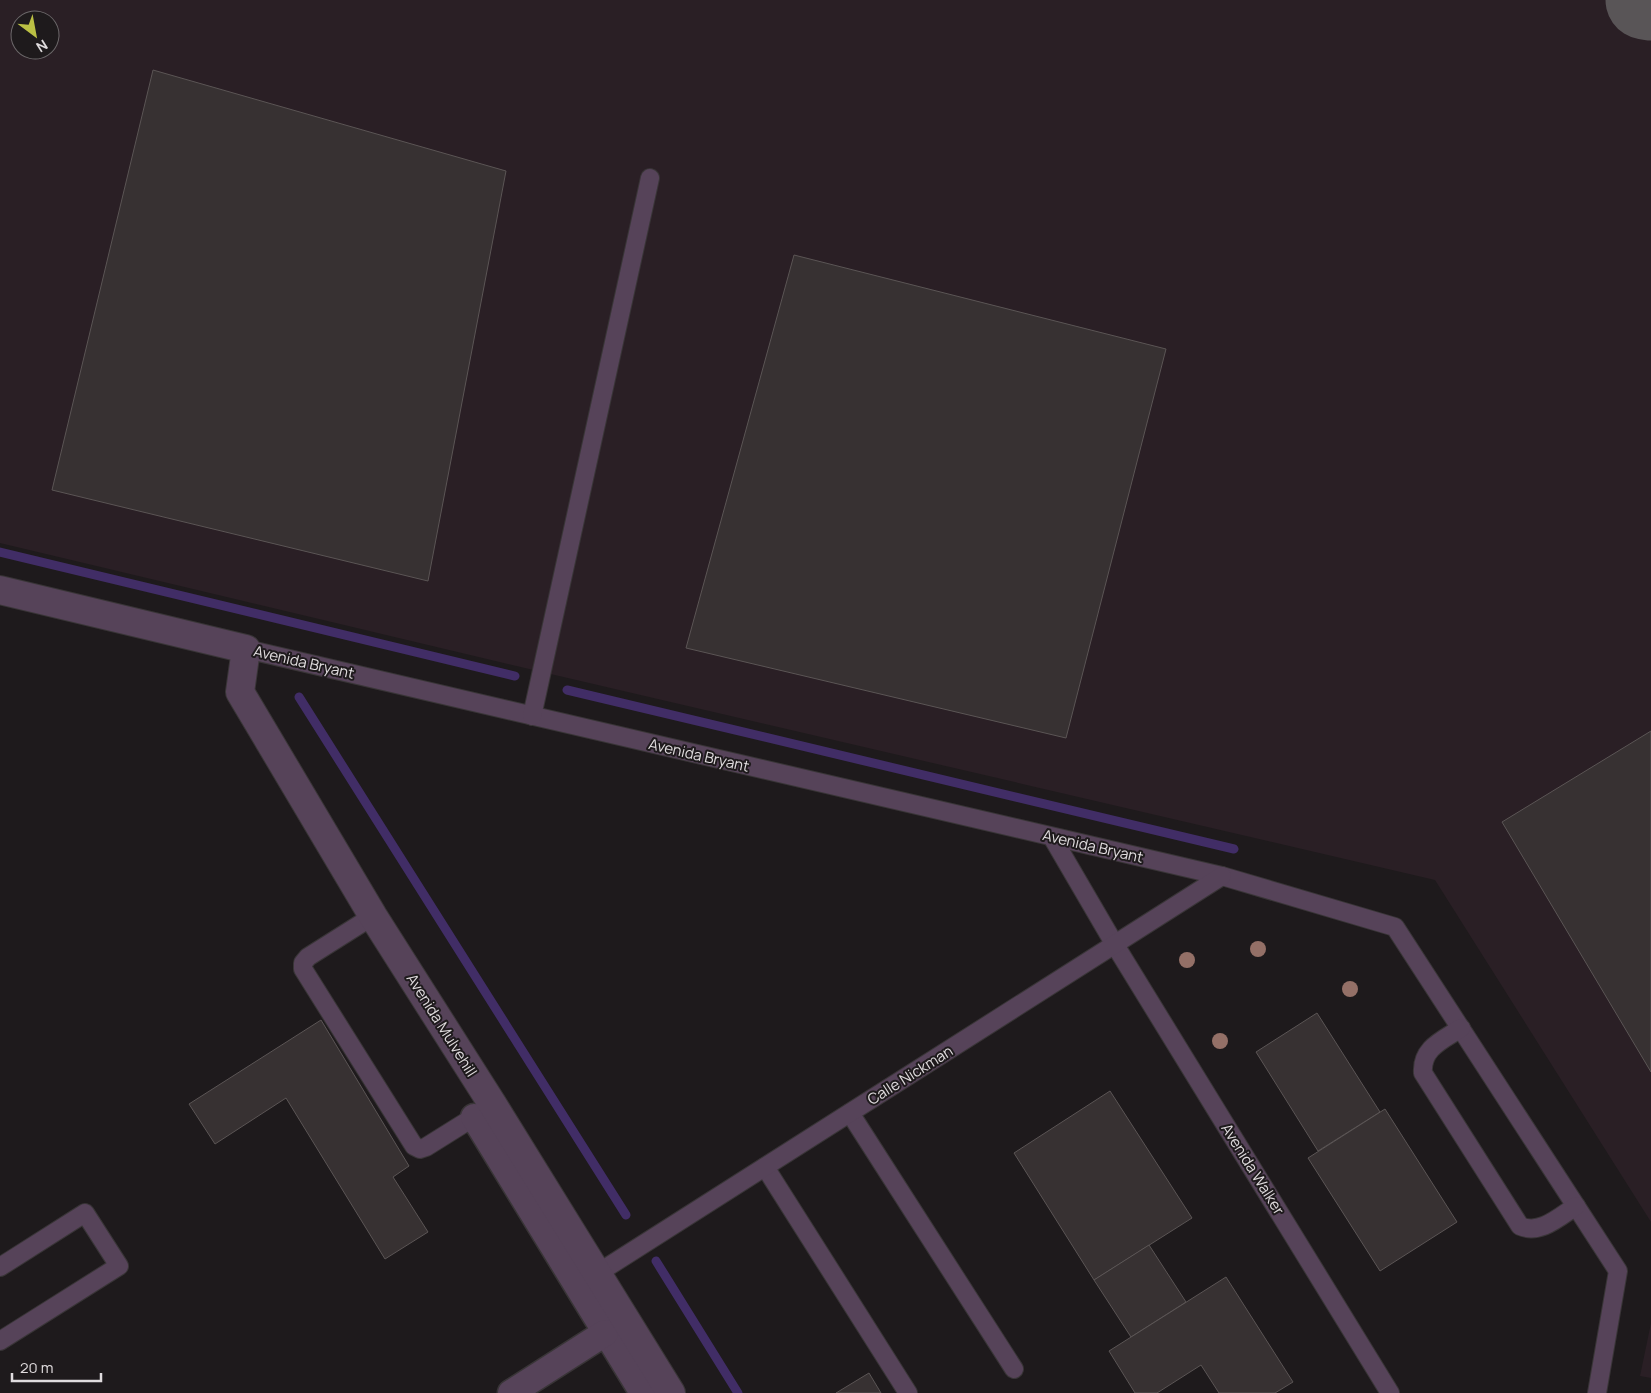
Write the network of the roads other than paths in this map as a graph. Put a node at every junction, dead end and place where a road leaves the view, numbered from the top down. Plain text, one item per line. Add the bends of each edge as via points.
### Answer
1 (650, 178) dead end
2 (0, 590) edge
3 (246, 649) junction
4 (532, 716) junction
5 (1052, 837) junction
6 (1222, 876) junction
7 (373, 916) junction
8 (1115, 945) junction
9 (1461, 1028) junction
10 (484, 1111) junction
11 (850, 1113) junction
12 (765, 1167) junction
13 (1576, 1206) junction
14 (0, 1267) edge
15 (598, 1273) junction
16 (605, 1333) junction
17 (0, 1341) edge
18 (1014, 1369) dead end
19 (1602, 1392) edge
20 (511, 1393) edge
21 (643, 1393) edge
22 (671, 1393) edge
23 (908, 1393) edge
24 (1390, 1393) edge

1 - 4 lane
2 - 3 street, Avenida Bryant
3 - 4 lane, Avenida Bryant
3 - 7 street, Avenida Mulvehill via 240,692
4 - 5 lane, Avenida Bryant
5 - 6 lane, Avenida Bryant
5 - 8 lane, Avenida Walker
6 - 8 lane, Calle Nickman
6 - 9 lane, Avenida Bryant via 1395,927
7 - 10 street, Avenida Mulvehill
7 - 10 lane via 308,957 303,969 414,1146 426,1147
8 - 11 lane, Calle Nickman
8 - 24 lane, Avenida Walker
9 - 13 lane
9 - 13 lane via 1431,1048 1426,1054 1423,1073 1520,1226 1528,1230 1545,1226
10 - 15 street, Avenida Mulvehill
10 - 16 street
11 - 12 lane, Calle Nickman
11 - 18 lane
12 - 15 lane, Calle Nickman
12 - 23 lane
13 - 19 lane via 1618,1271
14 - 17 lane via 85,1213 119,1266
15 - 22 street, Avenida Mulvehill
16 - 20 street
16 - 21 street

